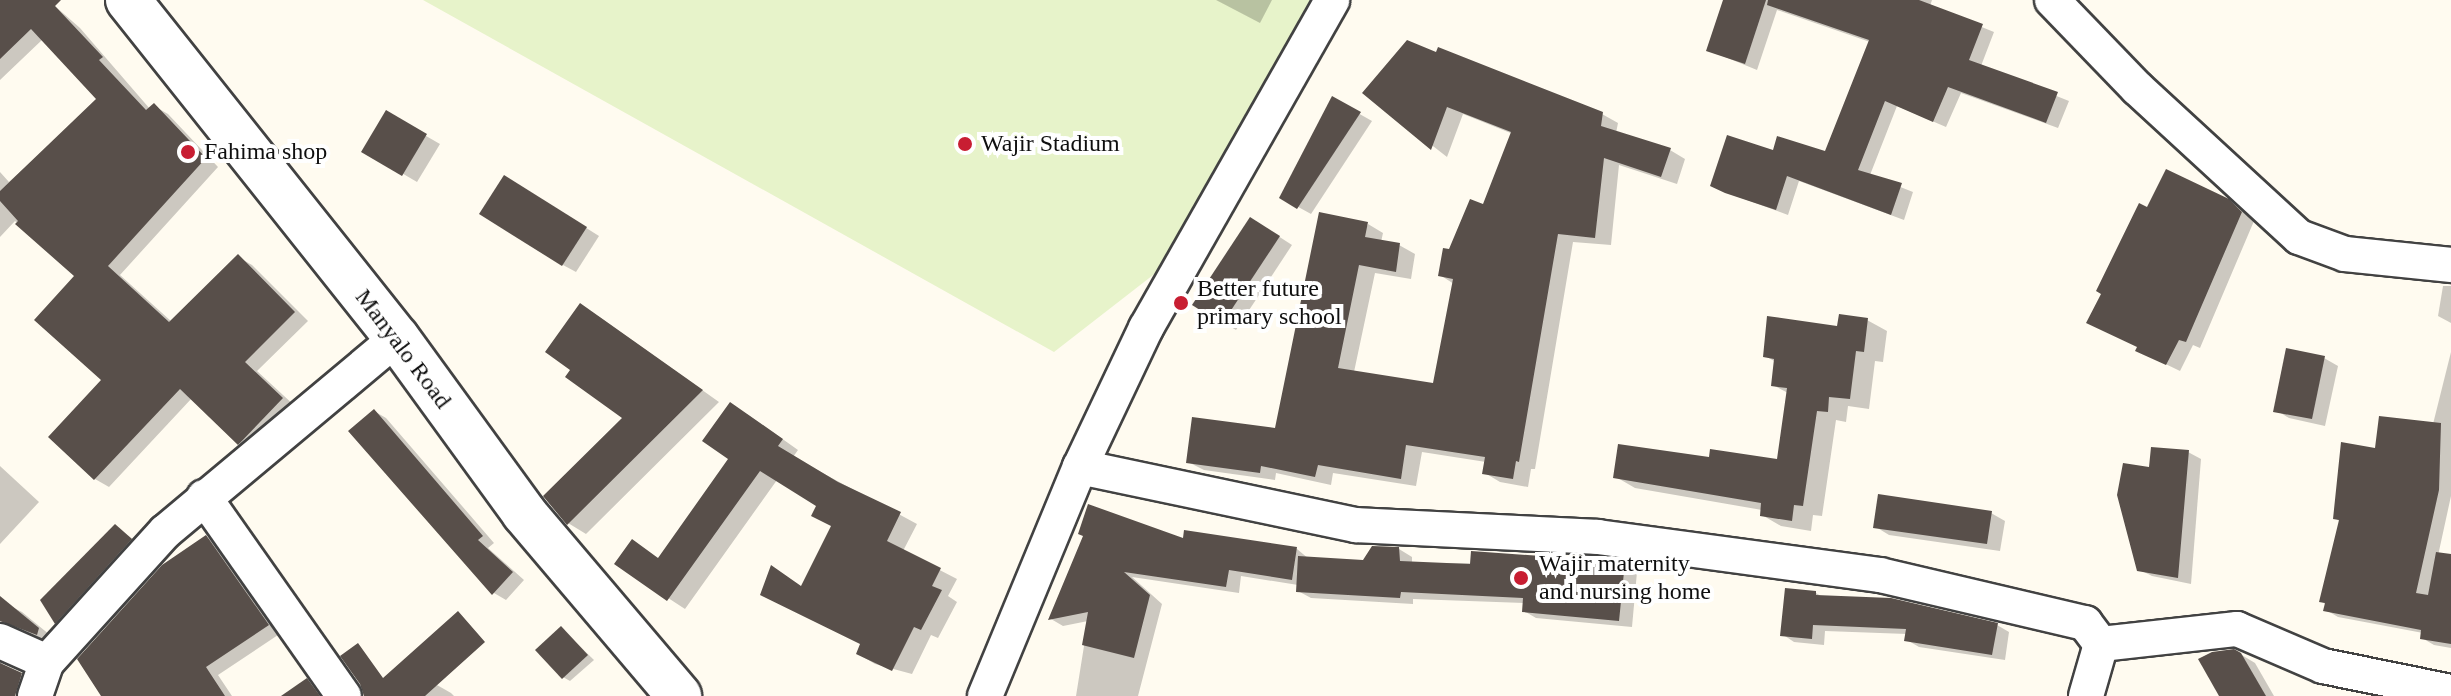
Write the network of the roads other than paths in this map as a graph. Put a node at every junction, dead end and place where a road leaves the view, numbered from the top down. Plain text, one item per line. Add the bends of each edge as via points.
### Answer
1 (128, 0) edge
2 (1332, 0) edge
3 (2052, 0) edge
4 (2451, 265) edge
5 (397, 338) junction
6 (1080, 467) junction
7 (204, 497) junction
8 (0, 641) edge
9 (2101, 644) junction
10 (47, 662) junction
11 (2327, 681) edge
12 (2451, 692) edge
13 (35, 696) edge
14 (344, 696) edge
15 (679, 696) edge
16 (985, 696) edge
17 (2086, 696) edge

1 - 5 street, Manyalo Road
2 - 6 street via 1146,328
3 - 4 street via 2137,88 2299,237 2345,254
5 - 7 street
5 - 15 street, Manyalo Road via 524,513
6 - 9 street via 1356,525 1598,537 1880,575 2085,623
6 - 16 street
7 - 10 street via 165,532
7 - 14 street
8 - 10 street
9 - 11 street via 2237,629
9 - 17 street
10 - 13 street
11 - 12 street

